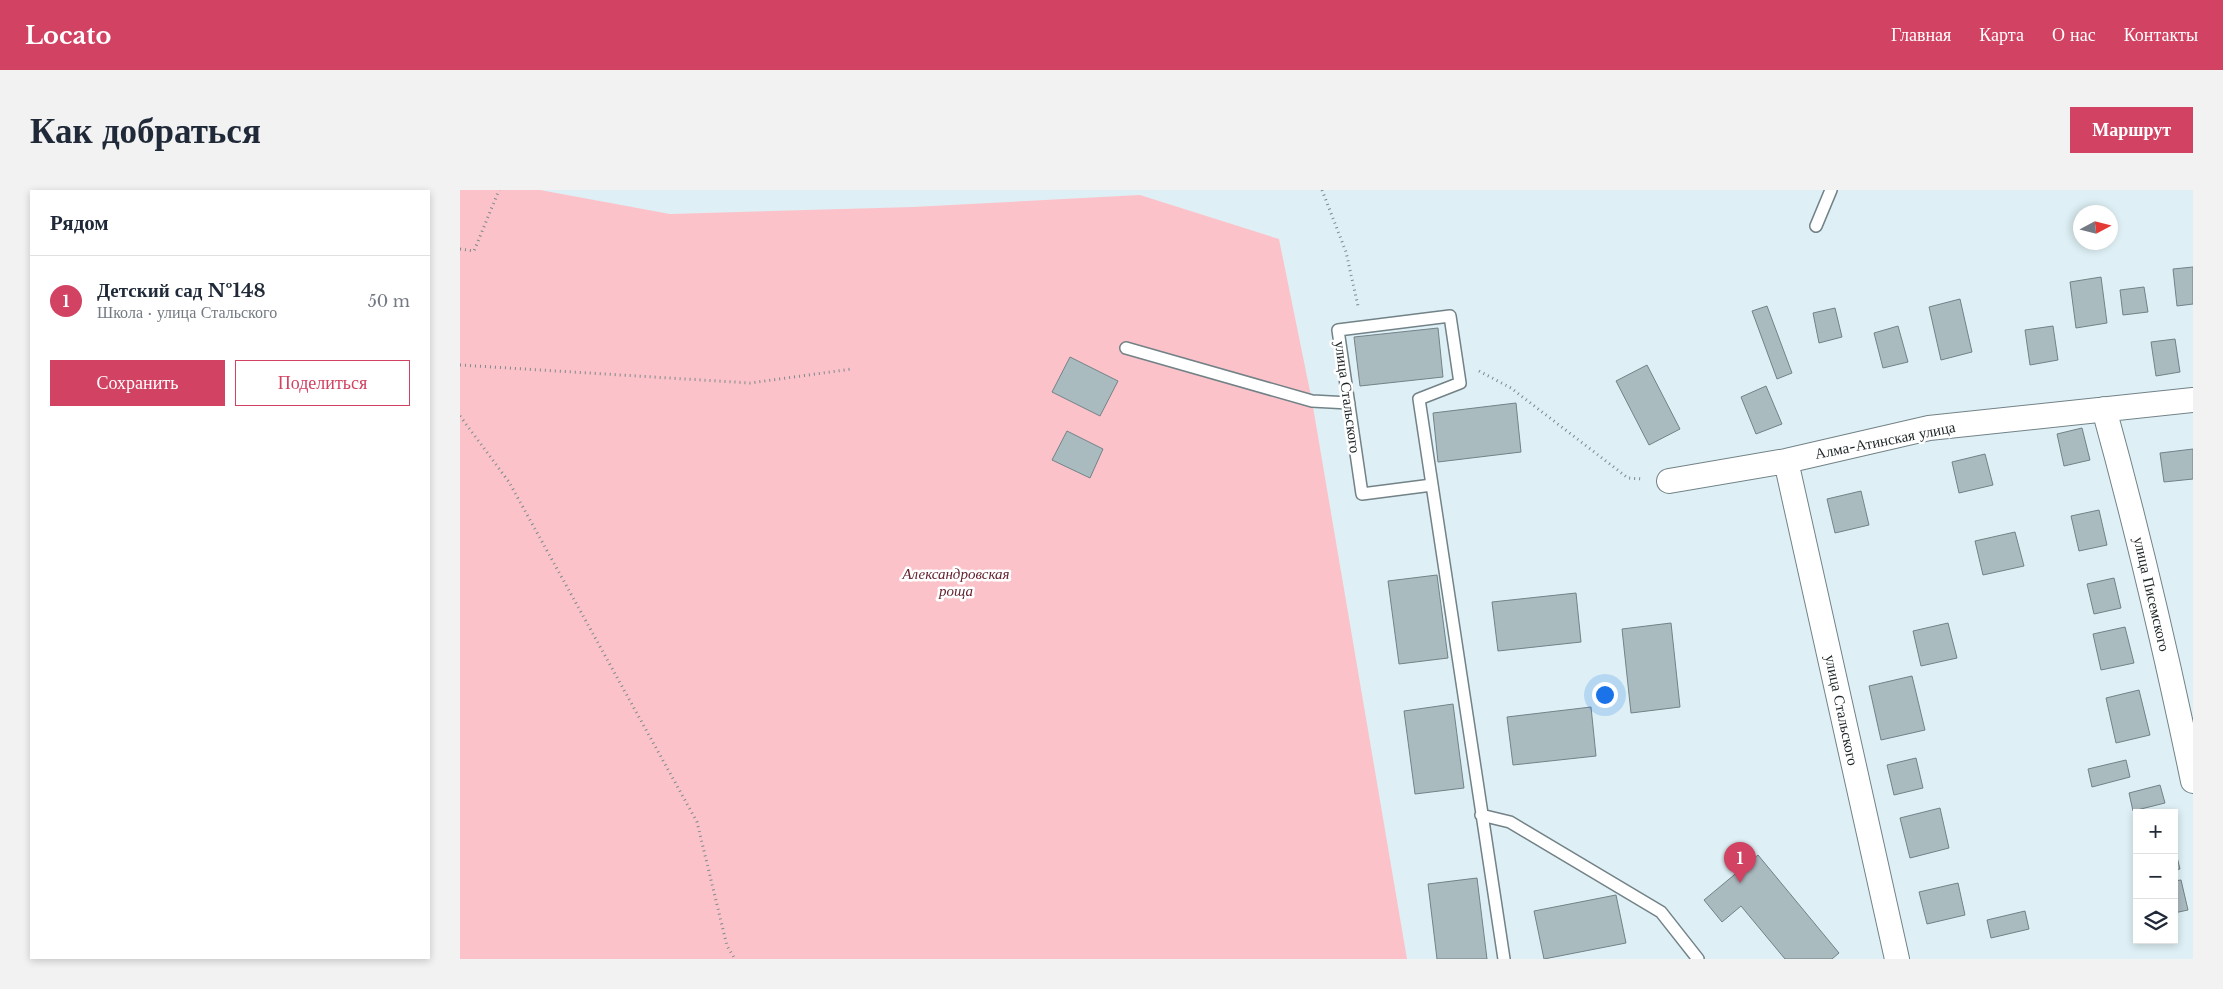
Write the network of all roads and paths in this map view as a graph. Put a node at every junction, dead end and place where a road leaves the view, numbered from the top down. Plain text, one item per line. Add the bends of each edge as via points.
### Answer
1 (499, 190) edge
2 (1322, 190) edge
3 (1831, 190) edge
4 (1816, 226) dead end
5 (460, 249) edge
6 (1363, 326) junction
7 (1126, 348) dead end
8 (1456, 359) junction
9 (460, 365) edge
10 (852, 369) dead end
11 (2193, 400) edge
12 (1348, 403) junction
13 (2104, 409) junction
14 (460, 416) edge
15 (1786, 460) junction
16 (1669, 481) joint
17 (1432, 485) junction
18 (2193, 781) edge
19 (1481, 815) junction
20 (735, 959) edge
21 (1504, 959) edge
22 (1698, 959) edge
23 (1897, 959) edge

1 - 5 path via 474,251
2 - 6 path via 1346,252
3 - 4 lane
6 - 8 lane, улица Стальского via 1450,316
6 - 12 lane, улица Стальского via 1338,330
7 - 12 lane via 1312,401
8 - 16 path via 1511,388 1628,478
8 - 17 lane, улица Стальского via 1460,383 1419,399
9 - 10 path via 750,383
11 - 13 street, Алма-Атинская улица
12 - 17 lane, улица Стальского via 1362,494
13 - 15 street, Алма-Атинская улица via 1929,428
13 - 18 street, улица Писемского via 2136,523
14 - 20 path via 509,482 697,822 727,946
15 - 16 street, Алма-Атинская улица
15 - 23 street, улица Стальского
17 - 19 lane, улица Стальского
19 - 21 lane, улица Стальского
19 - 22 lane via 1510,822 1661,912

